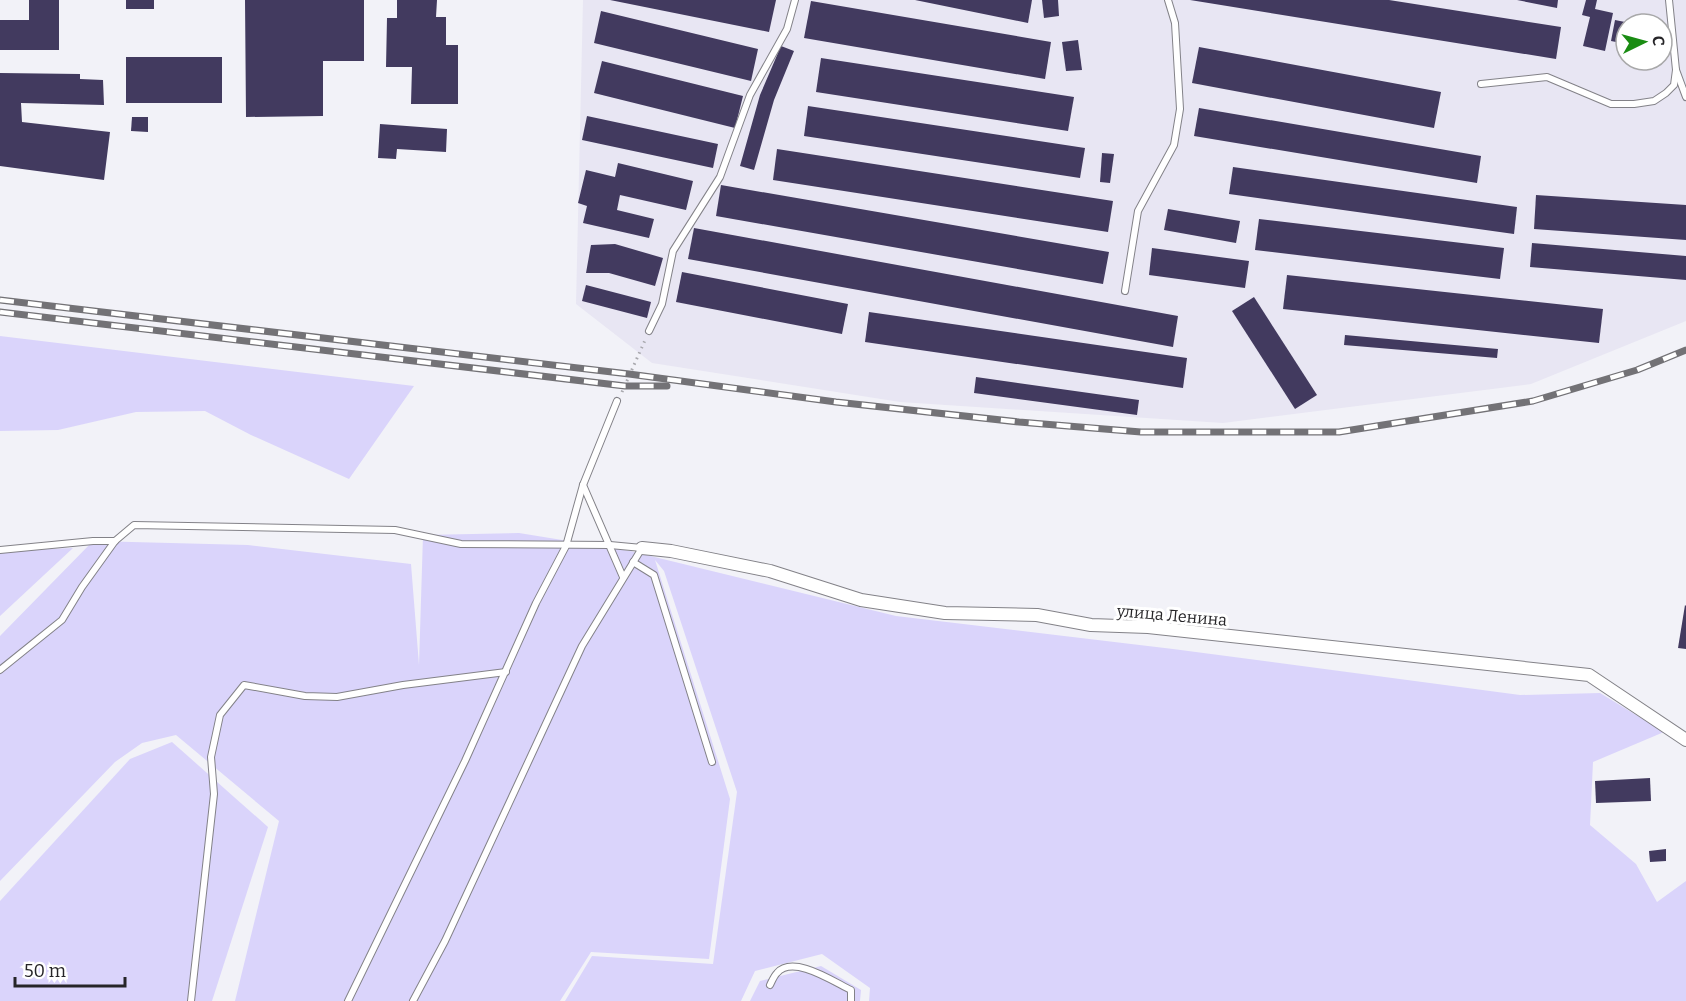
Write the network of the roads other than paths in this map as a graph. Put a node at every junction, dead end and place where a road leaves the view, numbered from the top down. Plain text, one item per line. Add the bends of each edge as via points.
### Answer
1 (795, 0) edge
2 (1168, 0) edge
3 (1669, 0) edge
4 (1676, 70) junction
5 (1482, 84) dead end
6 (1686, 97) edge
7 (1125, 291) dead end
8 (650, 331) road end
9 (617, 401) road end
10 (583, 485) junction
11 (115, 541) junction
12 (610, 545) junction
13 (566, 546) junction
14 (642, 548) junction
15 (0, 550) edge
16 (633, 561) junction
17 (623, 577) junction
18 (0, 670) edge
19 (506, 672) junction
20 (1686, 740) edge
21 (712, 762) dead end
22 (770, 985) dead end
23 (191, 1001) edge
24 (348, 1001) edge
25 (413, 1001) edge
26 (851, 1001) edge

1 - 8 lane via 787,29 750,95 720,177 673,251 662,303
2 - 7 lane via 1175,23 1180,109 1174,145 1138,211
3 - 4 lane
4 - 5 lane via 1674,85 1666,93 1654,101 1634,104 1611,104 1547,77
4 - 6 lane
9 - 10 lane
10 - 12 lane
10 - 13 lane
11 - 13 lane via 134,525 395,530 461,544
11 - 15 lane
11 - 18 lane via 62,620
12 - 13 lane
12 - 14 lane
12 - 17 lane
13 - 19 lane
14 - 16 lane
14 - 20 street, улица Ленина via 770,571 861,600 945,613 1037,615 1091,625 1148,627 1589,675
16 - 17 lane
16 - 21 lane via 654,575
17 - 25 lane via 582,646 445,941
19 - 23 lane via 337,697 305,696 244,685 220,715 212,757 214,794
19 - 24 lane
22 - 26 lane via 778,971 801,966 851,990

